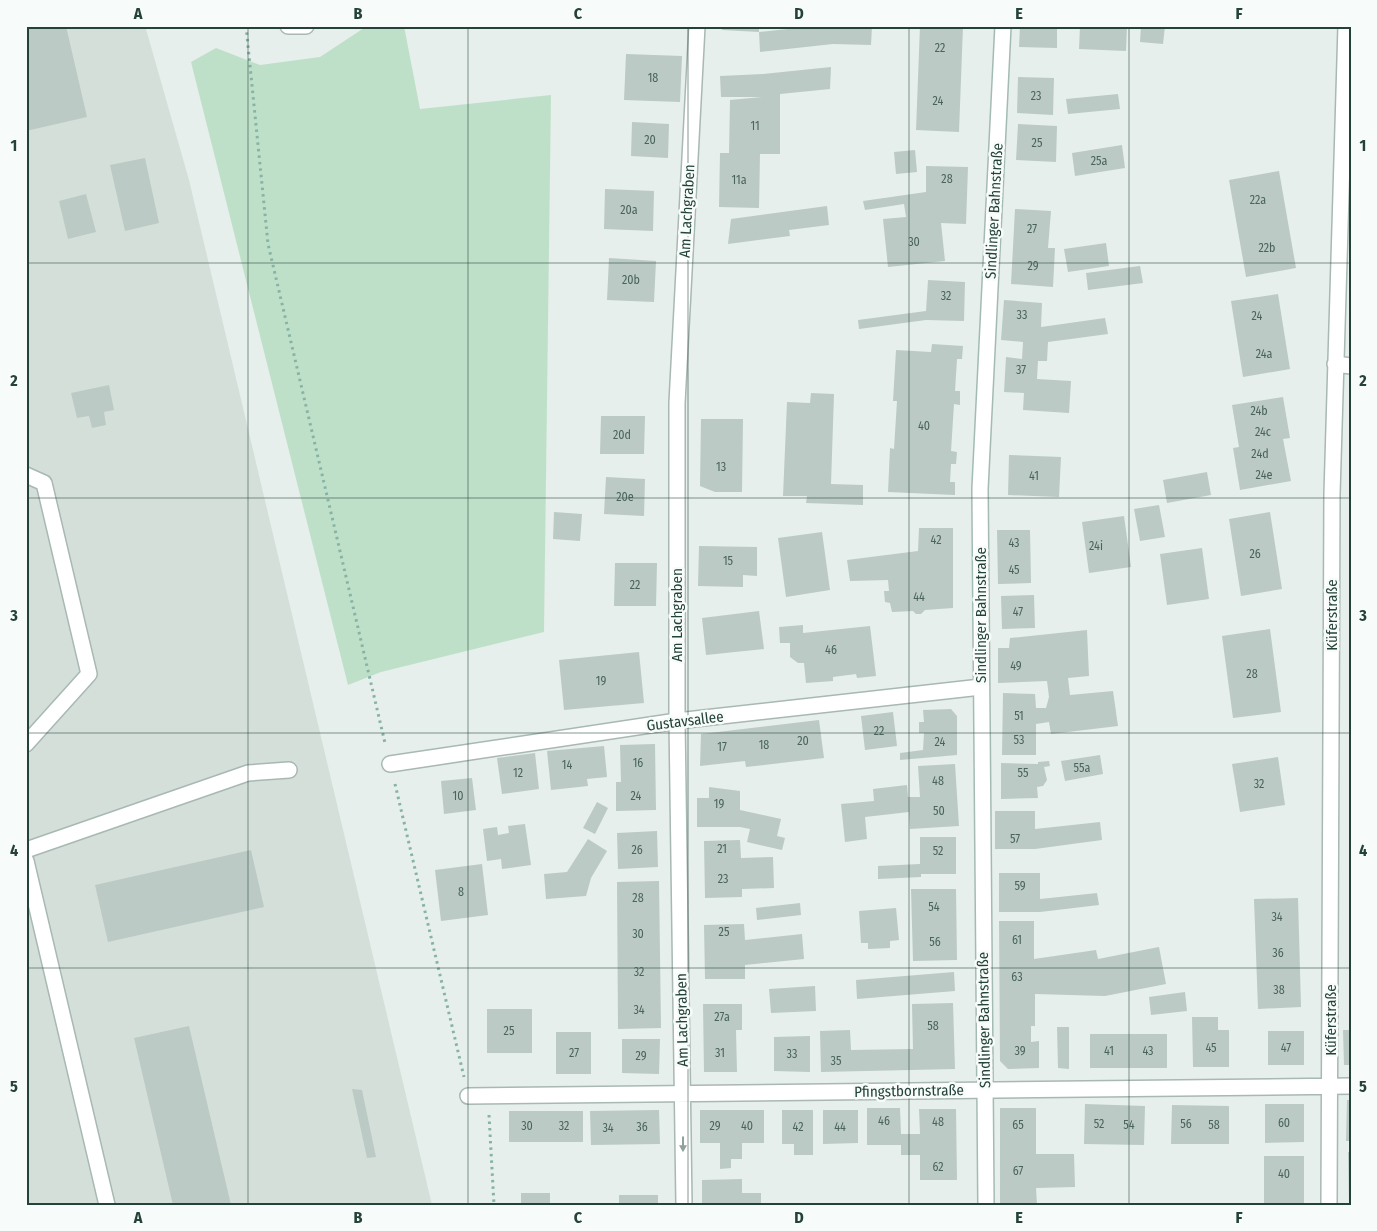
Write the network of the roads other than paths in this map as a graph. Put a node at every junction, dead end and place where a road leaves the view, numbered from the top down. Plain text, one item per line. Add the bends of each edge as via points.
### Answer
1 (288, 26) edge
2 (306, 26) edge
3 (696, 26) edge
4 (1003, 26) edge
5 (1346, 26) edge
6 (1335, 364) junction
7 (1351, 366) edge
8 (26, 475) edge
9 (981, 687) junction
10 (677, 721) junction
11 (26, 744) edge
12 (390, 764) road end
13 (289, 770) dead end
14 (26, 850) edge
15 (27, 865) edge
16 (1351, 1086) edge
17 (1331, 1087) junction
18 (985, 1090) junction
19 (683, 1095) junction
20 (468, 1096) road end
21 (106, 1205) edge
22 (684, 1205) edge
23 (986, 1205) edge
24 (1329, 1205) edge

1 - 2 street
3 - 10 street, Am Lachgraben via 677,404
4 - 9 street, Sindlinger Bahnstraße via 980,489
5 - 6 street, Küferstraße
6 - 7 street
6 - 17 street, Küferstraße
8 - 11 street via 44,483 89,674
9 - 10 street, Gustavsallee
9 - 18 street, Sindlinger Bahnstraße
10 - 12 street, Gustavsallee
10 - 19 street, Am Lachgraben
13 - 14 street via 248,773
15 - 21 street
16 - 17 street, Pfingstbornstraße
17 - 18 street, Pfingstbornstraße
17 - 24 street, Küferstraße
18 - 19 street, Pfingstbornstraße
18 - 23 street, Sindlinger Bahnstraße
19 - 20 street, Pfingstbornstraße
19 -> 22 street, Am Lachgraben

